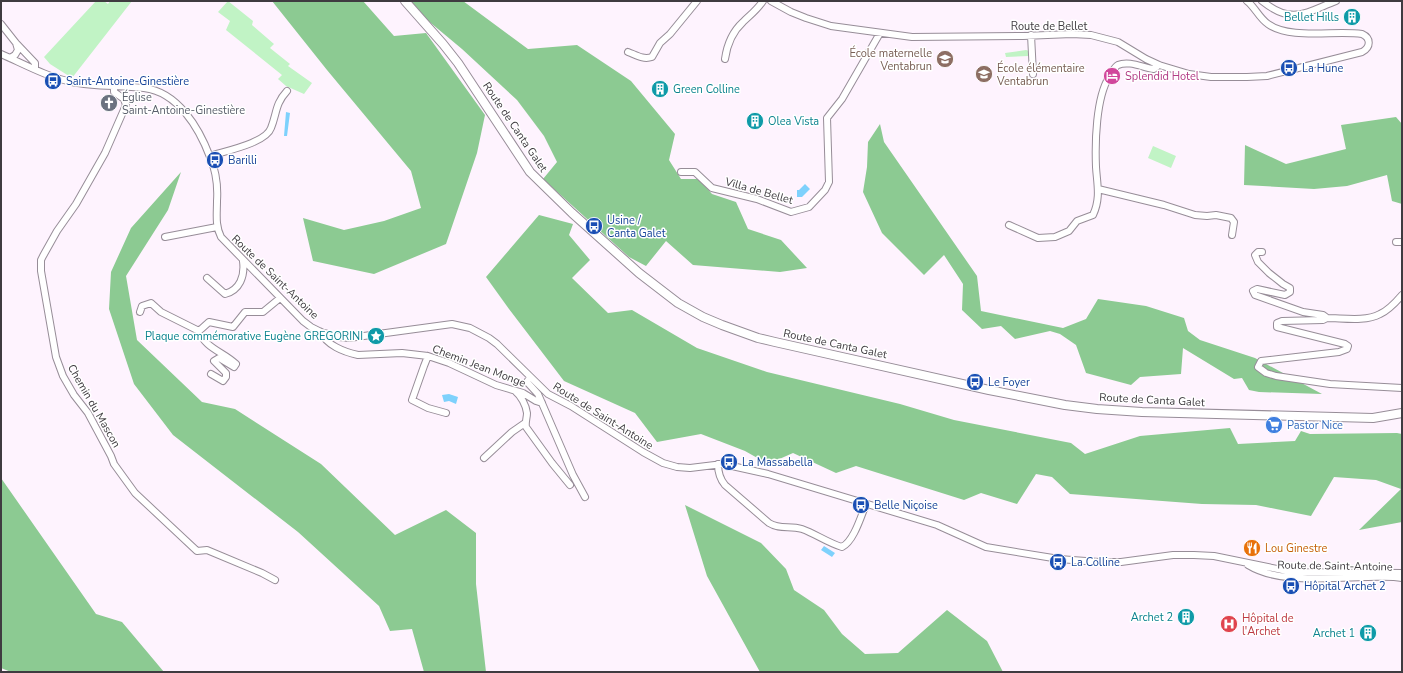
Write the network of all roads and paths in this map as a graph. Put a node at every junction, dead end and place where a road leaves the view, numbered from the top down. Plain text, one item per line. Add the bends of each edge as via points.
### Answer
1 (404, 1) edge
2 (696, 1) edge
3 (763, 1) edge
4 (771, 1) edge
5 (1247, 1) edge
6 (1262, 1) edge
7 (1336, 1) edge
8 (1, 24) edge
9 (880, 33) junction
10 (1031, 35) junction
11 (16, 43) junction
12 (24, 51) junction
13 (628, 52) dead end
14 (1, 54) edge
15 (10, 58) junction
16 (725, 59) dead end
17 (1159, 65) junction
18 (26, 66) junction
19 (35, 69) junction
20 (1033, 74) dead end
21 (114, 86) junction
22 (287, 91) dead end
23 (210, 156) junction
24 (681, 172) dead end
25 (1098, 189) junction
26 (1009, 226) dead end
27 (217, 227) junction
28 (1232, 235) dead end
29 (165, 237) dead end
30 (1262, 252) dead end
31 (244, 261) junction
32 (207, 278) dead end
33 (1402, 295) edge
34 (280, 298) junction
35 (140, 312) dead end
36 (1327, 318) junction
37 (198, 330) junction
38 (321, 332) junction
39 (428, 356) junction
40 (211, 374) dead end
41 (530, 377) junction
42 (1402, 388) edge
43 (513, 389) junction
44 (542, 403) junction
45 (446, 412) dead end
46 (1402, 413) edge
47 (525, 423) junction
48 (484, 458) dead end
49 (718, 464) junction
50 (570, 485) dead end
51 (585, 497) dead end
52 (866, 504) junction
53 (1272, 572) junction
54 (1402, 573) edge
55 (1402, 578) edge
56 (275, 580) dead end

1 - 46 main road, Route de Canta Galet via 458,63 521,161 538,182 652,284 703,317 758,338 1065,405 1142,412 1373,418
2 - 13 street via 660,43 652,57 641,57
3 - 16 street via 733,34
4 - 9 street, Route de Bellet via 823,24
5 - 17 street, Route de Bellet via 1268,24 1281,30 1362,34 1368,39 1368,48 1362,52 1254,77 1204,77
6 - 7 street via 1286,15 1295,16
8 - 11 street
9 - 10 street, Route de Bellet via 925,37
9 - 24 street, Villa de Bellet via 842,99 827,118 829,182 809,207 791,212 757,199 712,188 695,172
10 - 17 street, Route de Bellet via 1091,35 1113,40
10 - 20 street
11 - 12 street
11 - 15 street via 18,50
12 - 18 street via 27,58
12 - 19 street via 35,63
14 - 15 street, Route de Saint-Antoine
15 - 18 street, Route de Saint-Antoine
17 - 25 street via 1154,69 1129,64 1118,65 1105,83 1100,101 1096,145
18 - 19 street, Route de Saint-Antoine
19 - 21 street, Route de Saint-Antoine via 72,82
21 - 23 street, Route de Saint-Antoine via 152,89 171,99 188,116
21 - 56 street, Chemin du Mascon via 114,92 126,105 105,153 41,260 56,357 74,395 88,413 114,464 135,494 197,551 207,550
22 - 23 street via 278,103 271,129 263,138
23 - 27 street, Route de Saint-Antoine via 216,180
25 - 26 street via 1097,205 1093,215 1077,221 1069,231 1058,237 1038,238
25 - 28 street via 1195,215 1230,218 1234,222
27 - 29 street
27 - 31 street, Route de Saint-Antoine via 220,237
30 - 36 street via 1255,255 1258,262 1290,288 1290,292 1285,295 1257,289 1254,291 1255,295
31 - 32 street via 244,276 231,293 225,294
31 - 34 street, Route de Saint-Antoine
33 - 36 street via 1386,311 1378,315 1362,318
34 - 37 street via 263,312 245,312 233,327 209,322
34 - 38 street, Route de Saint-Antoine via 303,321
35 - 37 street via 142,306 151,303 161,312
36 - 42 street via 1282,321 1277,323 1277,327 1345,344 1348,346 1347,350 1265,360 1259,364 1260,370 1276,376 1330,384
37 - 40 street via 206,343 236,364 234,367 219,358 214,360 226,373 226,377 223,381
38 - 39 street, Chemin Jean Monge via 324,340 358,355 402,353
38 - 41 street, Route de Saint-Antoine via 349,338 452,324 474,330 489,338
39 - 43 street, Chemin Jean Monge via 496,385
39 - 45 street via 412,400 428,408
41 - 44 street via 527,382
41 - 49 street, Route de Saint-Antoine via 548,394 572,406 663,463 690,468
43 - 44 street, Chemin Jean Monge
43 - 47 street via 527,412
44 - 51 street
47 - 48 street
47 - 50 street
49 - 52 street, Route de Saint-Antoine via 768,474
49 - 52 street via 721,480 725,485 769,523 776,527 801,529 842,547 850,540
52 - 53 street, Route de Saint-Antoine via 937,525 986,548 1065,560 1111,562 1173,556 1214,556 1256,564
53 - 54 street, Route de Saint-Antoine
53 - 55 street, Route de Saint-Antoine via 1280,577 1294,578

